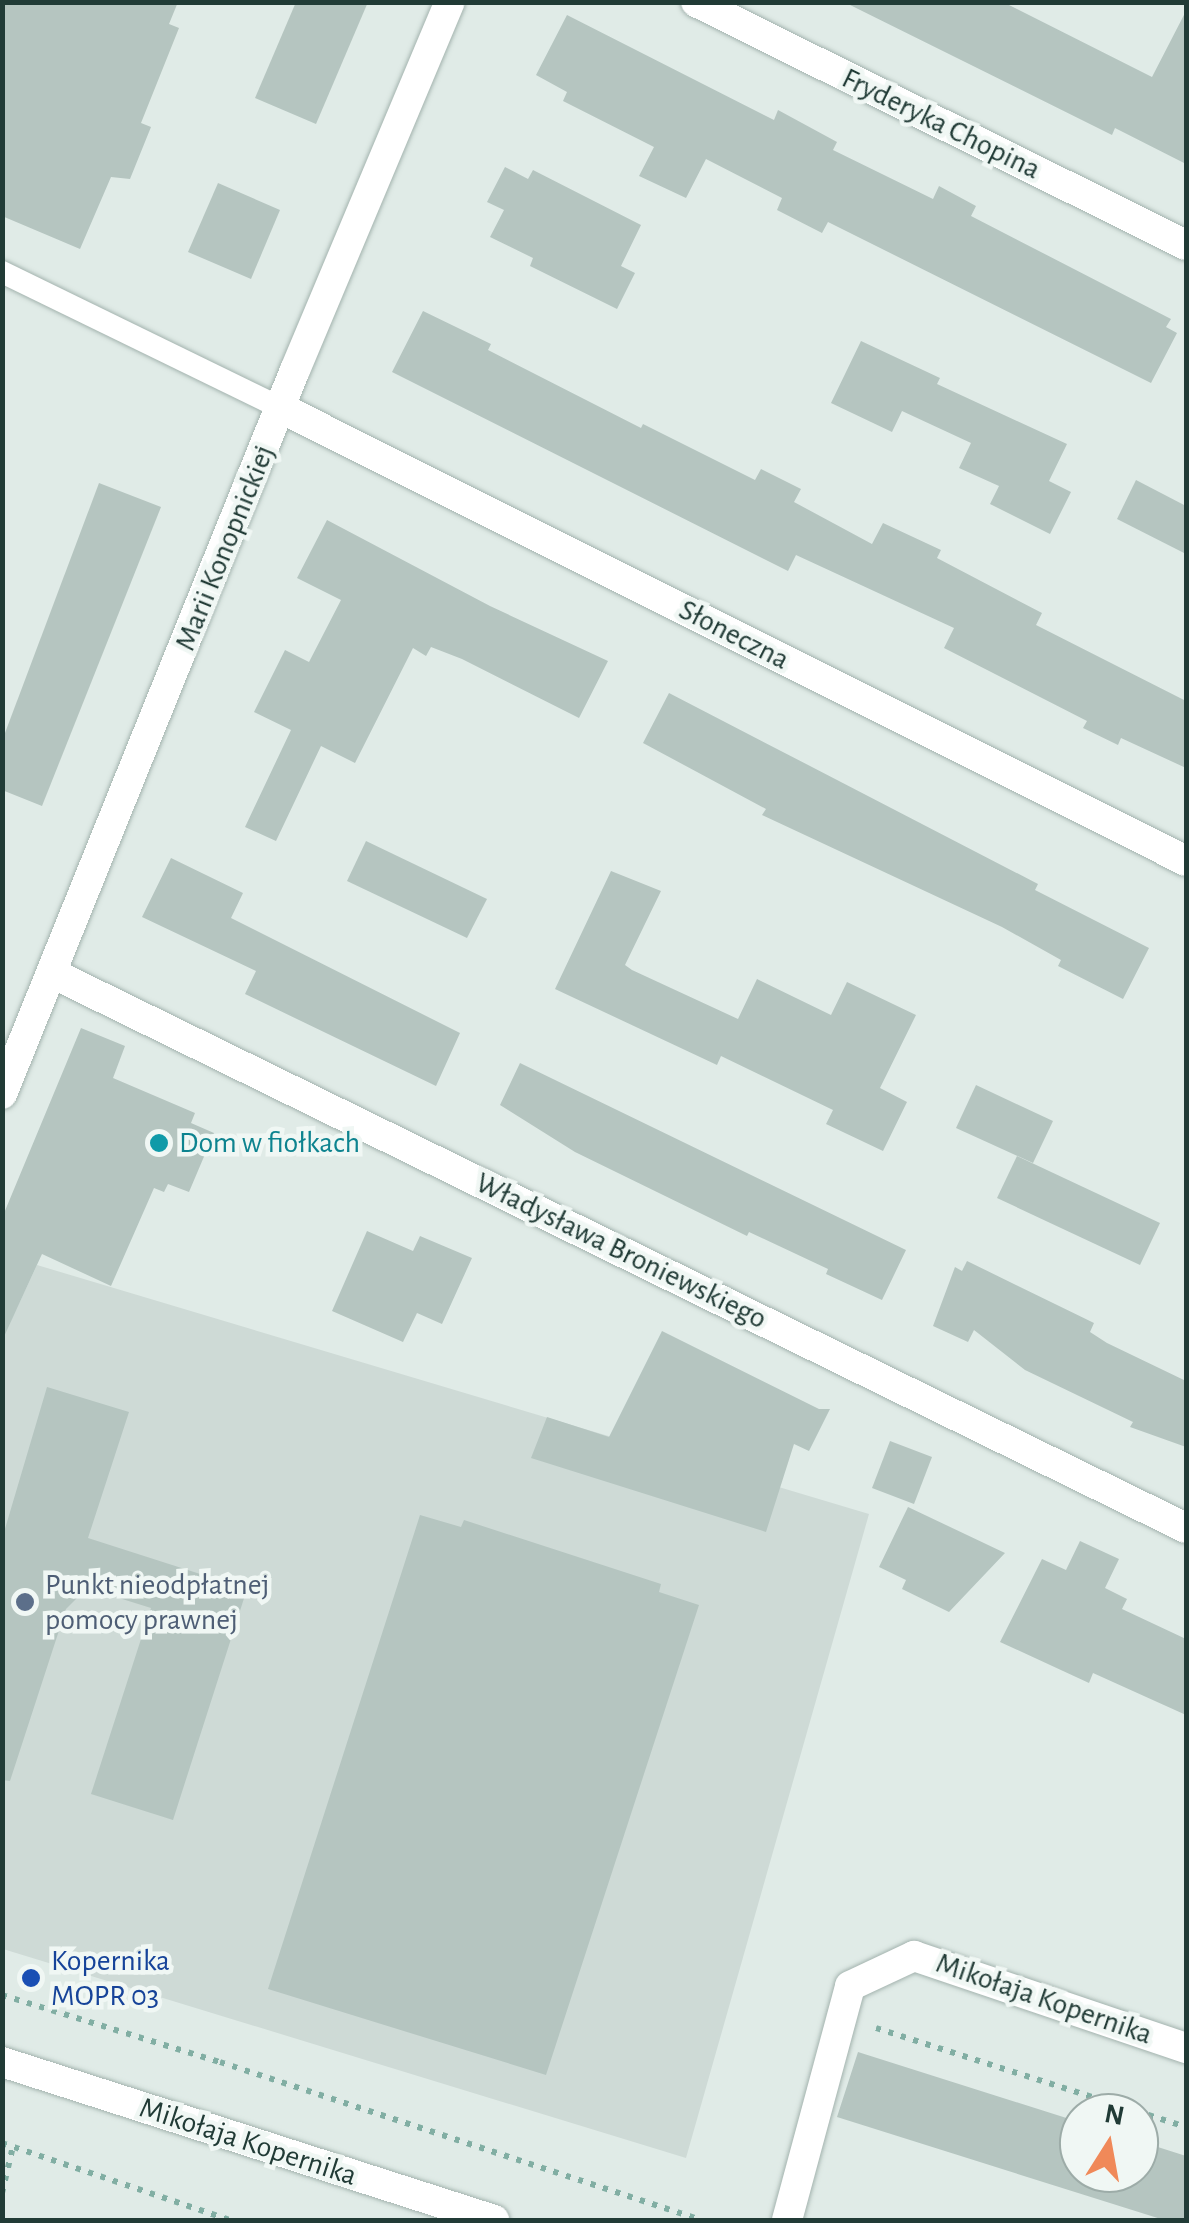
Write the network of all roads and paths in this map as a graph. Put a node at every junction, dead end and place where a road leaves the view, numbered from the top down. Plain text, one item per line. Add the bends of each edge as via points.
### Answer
1 (450, 2) edge
2 (696, 2) edge
3 (1186, 245) edge
4 (2, 272) edge
5 (281, 408) junction
6 (1186, 862) edge
7 (54, 974) junction
8 (2, 1094) edge
9 (1186, 1528) edge
10 (2, 1995) edge
11 (842, 2018) junction
12 (1186, 2048) edge
13 (2, 2062) edge
14 (1186, 2127) edge
15 (2, 2143) edge
16 (13, 2146) junction
17 (2, 2193) edge
18 (229, 2220) edge
19 (494, 2220) edge
20 (701, 2220) edge
21 (786, 2220) edge

1 - 5 street, Marii Konopnickiej
2 - 3 street, Fryderyka Chopina
4 - 5 lane
5 - 6 street, Słoneczna
5 - 7 street, Marii Konopnickiej
7 - 8 street, Marii Konopnickiej
7 - 9 street, Władysława Broniewskiego
10 - 20 path
11 - 12 street, Mikołaja Kopernika via 850,1986 914,1956
11 - 14 path
11 - 21 street, Mikołaja Kopernika
13 - 19 street, Mikołaja Kopernika
15 - 16 path
16 - 17 path
16 - 18 path

